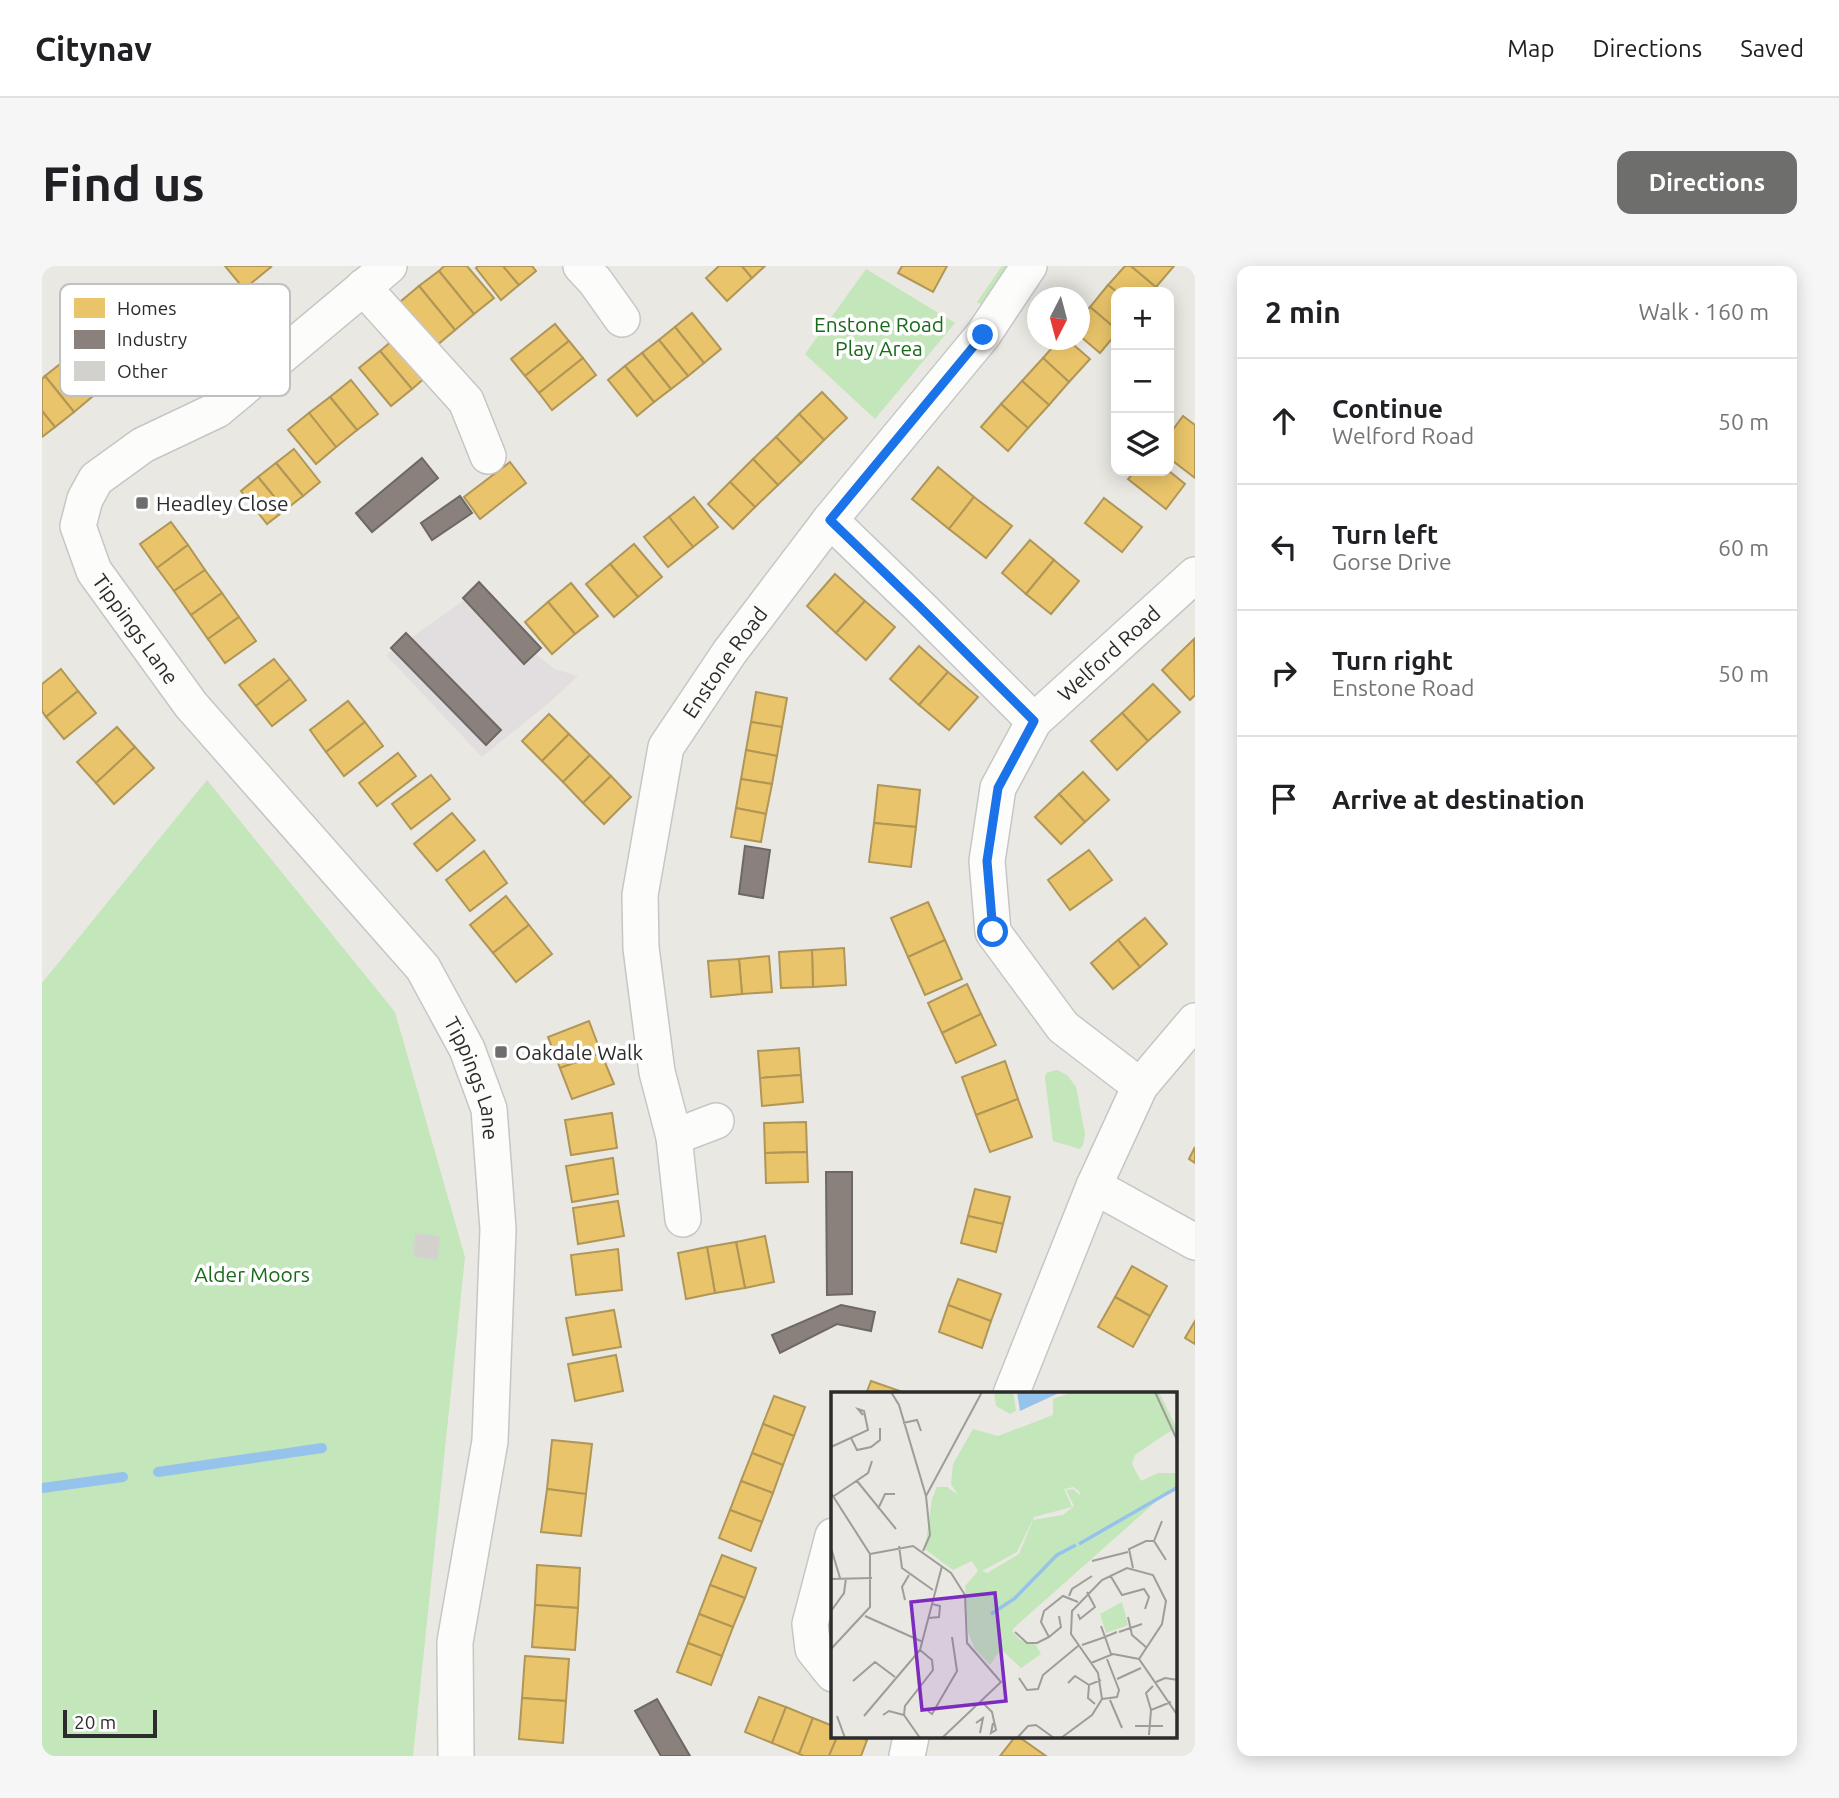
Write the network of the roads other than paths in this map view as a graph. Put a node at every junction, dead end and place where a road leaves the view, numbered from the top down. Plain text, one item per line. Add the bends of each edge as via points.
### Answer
1 (1029, 266) edge
2 (597, 271) edge
3 (368, 276) edge
4 (622, 319) dead end
5 (290, 345) edge
6 (233, 396) edge
7 (488, 456) dead end
8 (830, 520) junction
9 (1195, 575) edge
10 (1034, 721) junction
11 (1195, 1021) edge
12 (1140, 1086) junction
13 (716, 1121) dead end
14 (674, 1137) junction
15 (1094, 1186) junction
16 (683, 1219) dead end
17 (1195, 1242) edge
18 (1013, 1392) edge
19 (831, 1544) edge
20 (831, 1672) edge
21 (911, 1738) edge
22 (456, 1756) edge
23 (907, 1756) edge

1 - 8 street, Enstone Road via 983,335
2 - 4 street
3 - 5 street, Tippings Lane
3 - 7 street via 466,401
6 - 22 street, Tippings Lane via 217,410 143,446 96,479 78,526 94,571 191,705 423,968 467,1048 489,1109 498,1229 490,1441 455,1642
8 - 10 street
8 - 14 street, Enstone Road via 729,653 666,747 640,895 641,948 657,1072
9 - 10 street, Welford Road
10 - 12 street, Welford Road via 998,788 987,861 993,932 1063,1027
11 - 12 street
12 - 15 street
13 - 14 street
14 - 16 street, Enstone Road
15 - 17 street
15 - 18 street
19 - 20 street via 810,1624 813,1649
21 - 23 street

